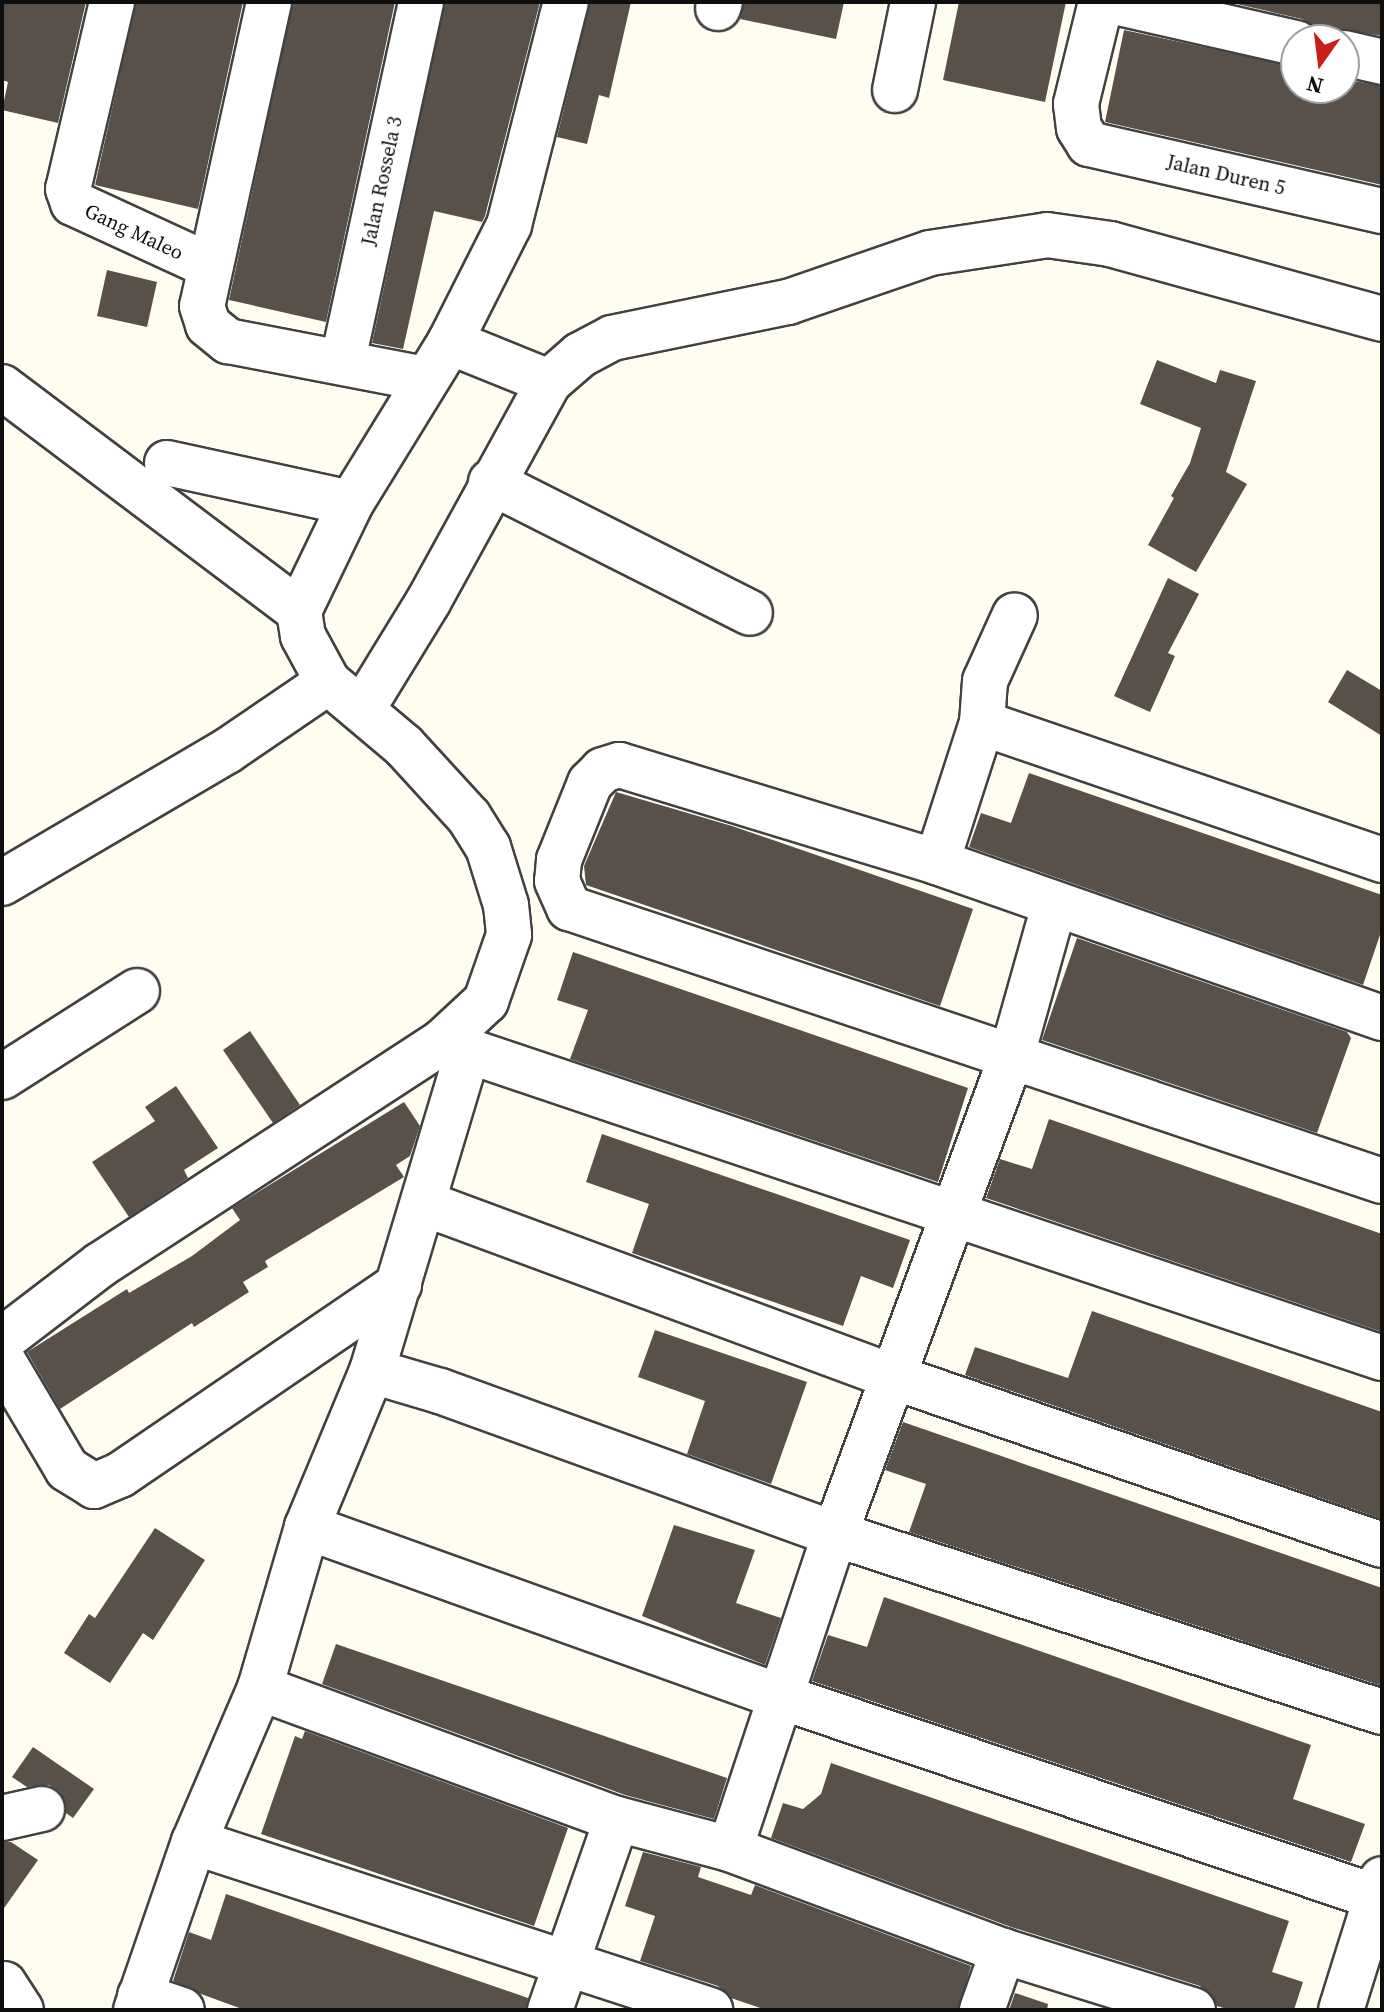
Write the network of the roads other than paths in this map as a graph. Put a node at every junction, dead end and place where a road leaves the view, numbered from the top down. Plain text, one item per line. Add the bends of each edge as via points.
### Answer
1 (112, 2) edge
2 (269, 2) edge
3 (421, 2) edge
4 (566, 2) edge
5 (913, 2) edge
6 (1101, 2) edge
7 (1115, 2) edge
8 (1280, 39) edge
9 (1360, 57) edge
10 (1382, 62) edge
11 (895, 90) dead end
12 (1382, 211) edge
13 (210, 266) junction
14 (1382, 319) edge
15 (450, 342) junction
16 (343, 360) junction
17 (425, 379) junction
18 (549, 382) junction
19 (2, 387) edge
20 (167, 463) dead end
21 (491, 482) junction
22 (351, 503) junction
23 (299, 611) junction
24 (750, 613) dead end
25 (1015, 615) dead end
26 (328, 682) junction
27 (363, 708) junction
28 (982, 723) junction
29 (1382, 823) edge
30 (1311, 833) junction
31 (1382, 860) edge
32 (937, 862) junction
33 (2, 883) edge
34 (1054, 906) junction
35 (137, 991) dead end
36 (1382, 1018) edge
37 (455, 1047) junction
38 (1012, 1055) junction
39 (2, 1077) edge
40 (1380, 1173) edge
41 (423, 1203) junction
42 (953, 1210) junction
43 (399, 1285) junction
44 (2, 1340) edge
45 (1382, 1358) edge
46 (2, 1359) edge
47 (372, 1371) junction
48 (891, 1376) junction
49 (307, 1527) junction
50 (835, 1534) junction
51 (1382, 1545) edge
52 (260, 1688) junction
53 (784, 1698) junction
54 (1382, 1712) edge
55 (617, 1819) junction
56 (194, 1842) junction
57 (730, 1849) junction
58 (1380, 1891) edge
59 (1003, 1951) junction
60 (568, 1960) junction
61 (138, 2003) edge
62 (182, 2010) edge
63 (550, 2010) edge
64 (710, 2010) edge
65 (982, 2010) edge
66 (1193, 2010) edge
67 (1341, 2010) edge

1 - 13 street, Gang Maleo via 68,189 73,203
2 - 13 street
3 - 16 street, Jalan Rossela 3
4 - 15 street via 509,225
5 - 11 street
6 - 12 street, Jalan Duren 5 via 1076,104 1079,128 1089,144
7 - 8 street
9 - 10 street
13 - 16 street via 202,306 208,325 228,341
14 - 18 street via 1110,244 1047,235 930,253 788,302 612,338 580,355
15 - 17 street
15 - 18 street
16 - 17 street
17 - 22 street
18 - 21 street
19 - 23 street
20 - 22 street
21 - 24 street
21 - 27 street via 428,602
22 - 23 street
23 - 26 street via 303,636
25 - 28 street via 985,681
26 - 27 street
26 - 33 street via 227,751
27 - 37 street via 469,817 488,847 506,905 509,935 501,970
28 - 30 street
28 - 32 street
29 - 30 street via 1331,819
30 - 31 street
32 - 34 street
32 - 38 street via 619,765 603,770 590,783 559,860 557,881 569,908
34 - 36 street
34 - 38 street
35 - 39 street
37 - 41 street
37 - 42 street
37 - 44 street via 100,1265
38 - 40 street
38 - 42 street
41 - 43 street
41 - 48 street
42 - 45 street
42 - 48 street
43 - 46 street via 120,1475 94,1486 67,1469
43 - 47 street
47 - 49 street
47 - 50 street
48 - 50 street
48 - 51 street
49 - 52 street
49 - 53 street
50 - 53 street
50 - 54 street
52 - 55 street
52 - 56 street
53 - 57 street
53 - 58 street
55 - 57 street
55 - 60 street
56 - 60 street
56 - 61 street
57 - 59 street
58 - 67 street
59 - 65 street
59 - 66 street
60 - 63 street
60 - 64 street
61 - 62 street

